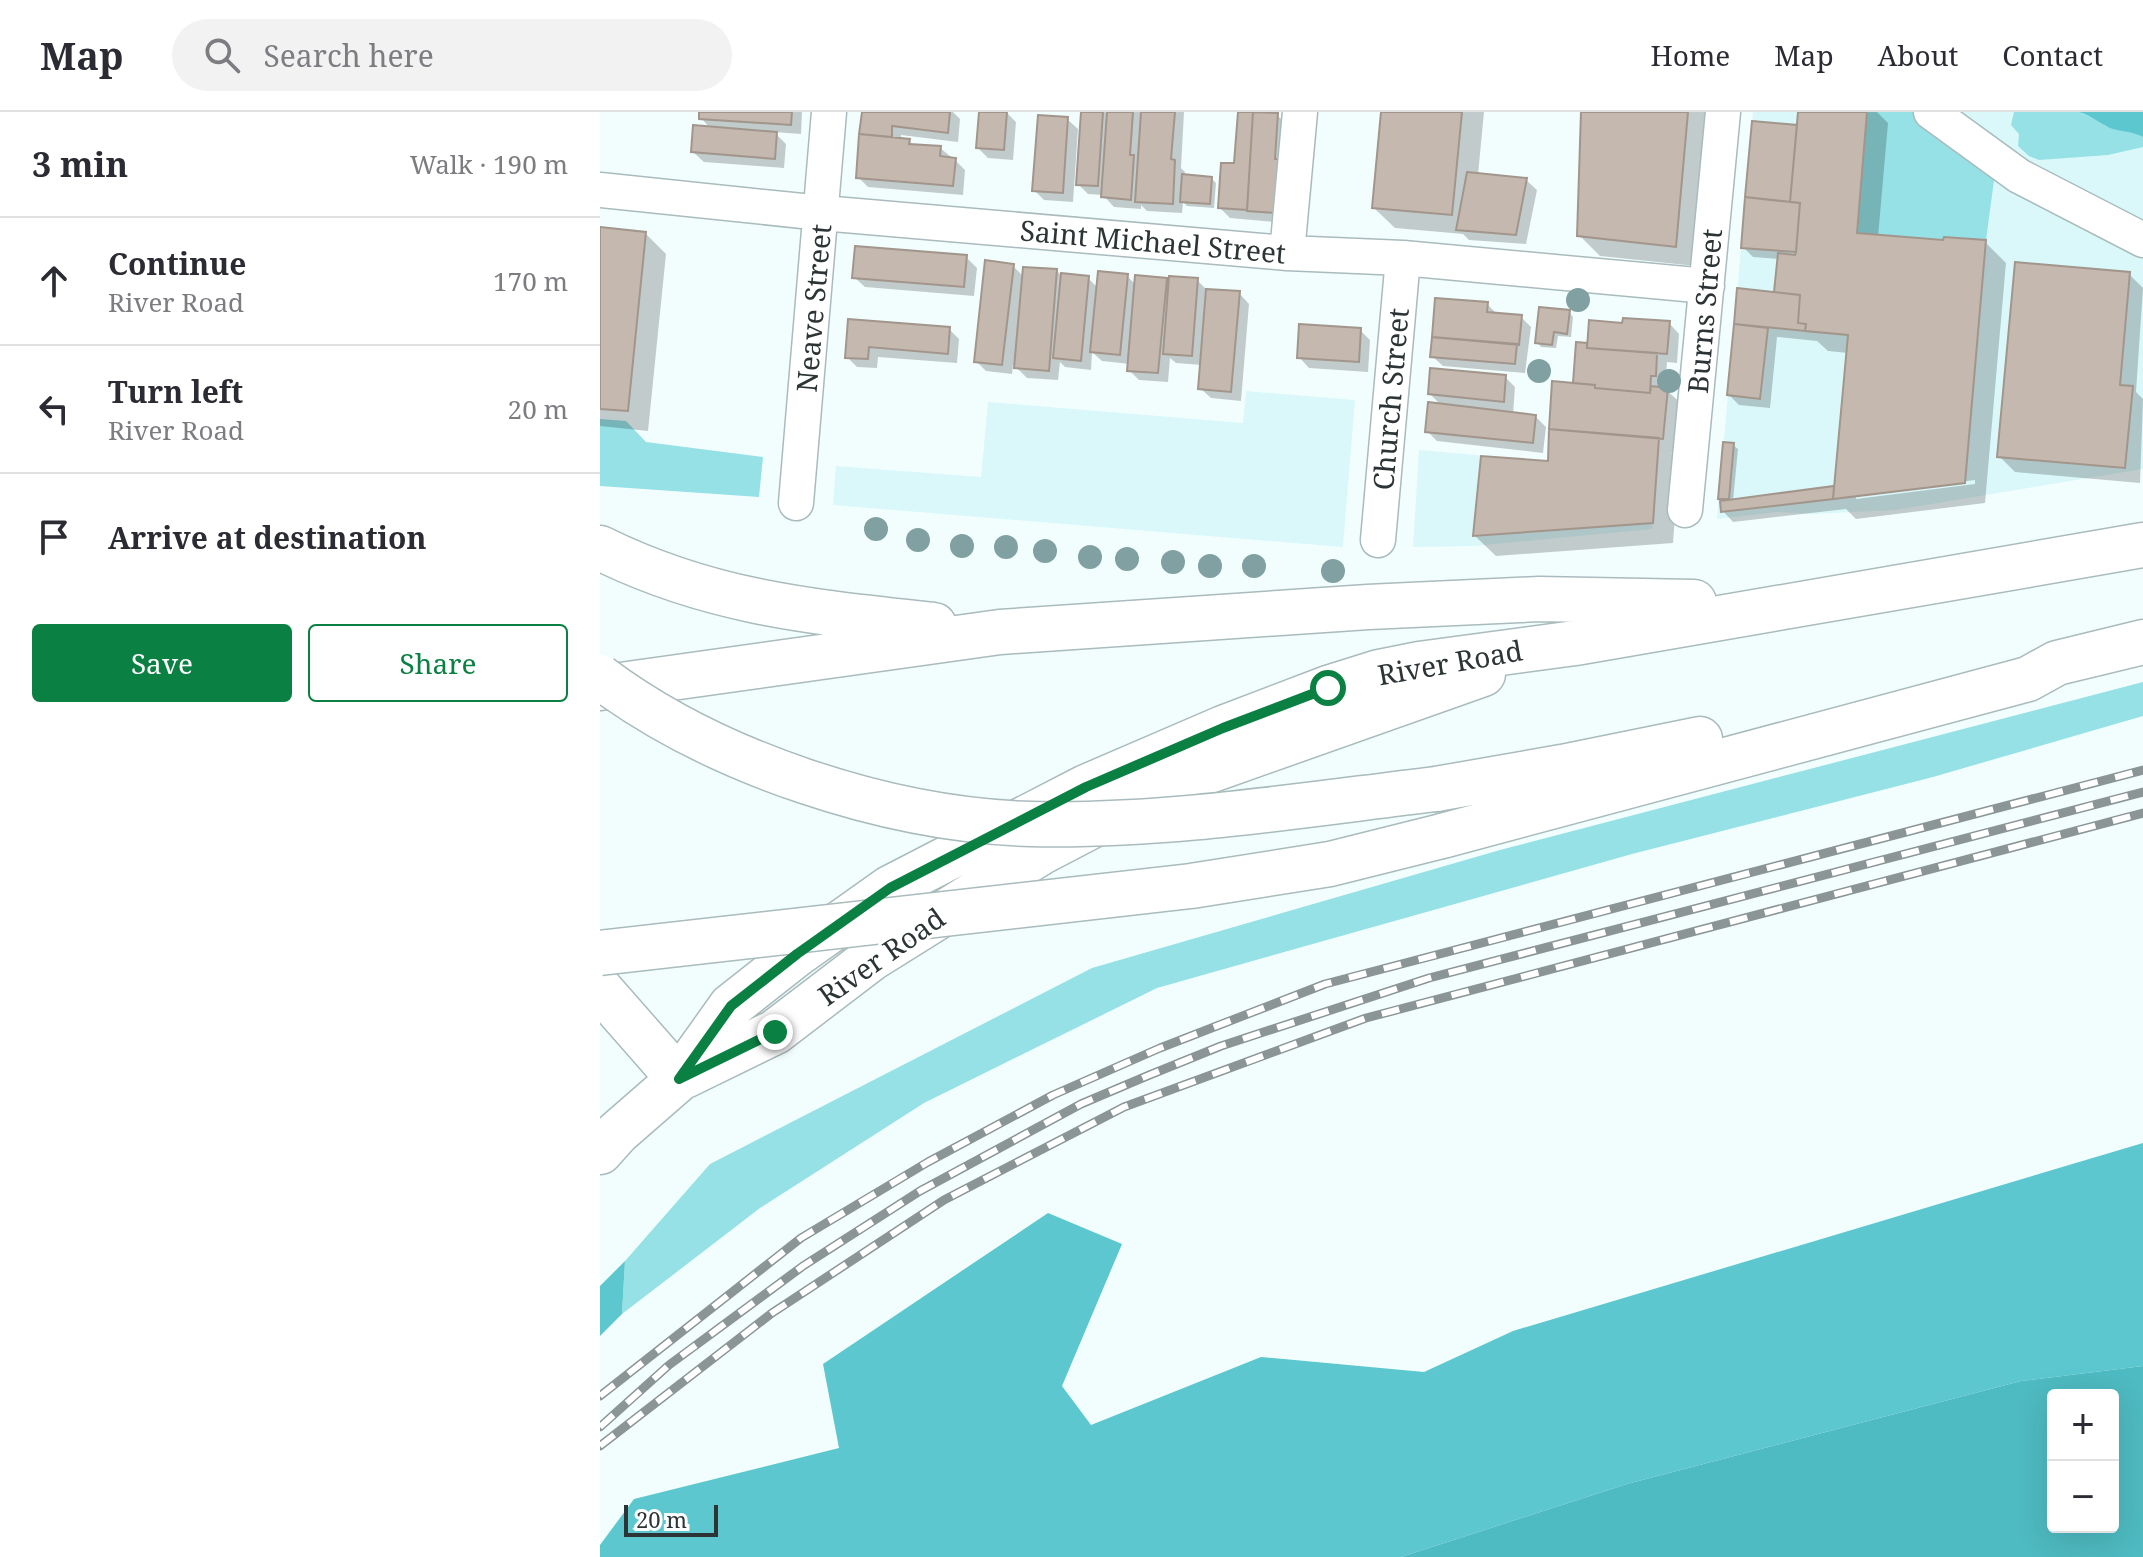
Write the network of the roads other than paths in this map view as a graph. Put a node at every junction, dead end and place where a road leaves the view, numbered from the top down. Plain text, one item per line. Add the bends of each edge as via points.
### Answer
1 (829, 112) edge
2 (1300, 112) edge
3 (1723, 112) edge
4 (1931, 112) edge
5 (600, 190) edge
6 (822, 213) junction
7 (2143, 240) edge
8 (1287, 253) junction
9 (1403, 258) junction
10 (1707, 286) junction
11 (796, 503) dead end
12 (1685, 510) dead end
13 (1378, 540) dead end
14 (2143, 545) edge
15 (600, 548) edge
16 (1793, 604) junction
17 (1000, 632) junction
18 (2143, 642) edge
19 (2057, 663) junction
20 (600, 677) edge
21 (600, 688) edge
22 (600, 953) edge
23 (600, 989) edge
24 (679, 1079) junction
25 (600, 1152) edge

1 - 6 street, Neave Street
2 - 8 street
3 - 10 street, Burns Street
4 - 7 street via 2019,176
5 - 6 street, Saint Michael Street
6 - 8 street, Saint Michael Street
6 - 11 street, Neave Street
8 - 9 street, Saint Michael Street
9 - 10 street, Saint Michael Street
9 - 13 street, Church Street
10 - 12 street, Burns Street
14 - 16 main road, River Road
15 - 17 main road via 683,584 742,600 814,613
16 - 17 main road via 1539,599
16 - 24 main road, River Road via 1379,672 1223,728 1086,787 890,888 731,1006
17 - 21 main road
18 - 19 main road
19 - 20 main road, bridge via 2030,660 1981,669 1703,738 1436,789 1126,822 1029,824 872,801 736,755 678,727
19 - 22 main road, bridge via 2028,679 1330,864 1191,886
23 - 24 main road
24 - 25 main road, River Road

